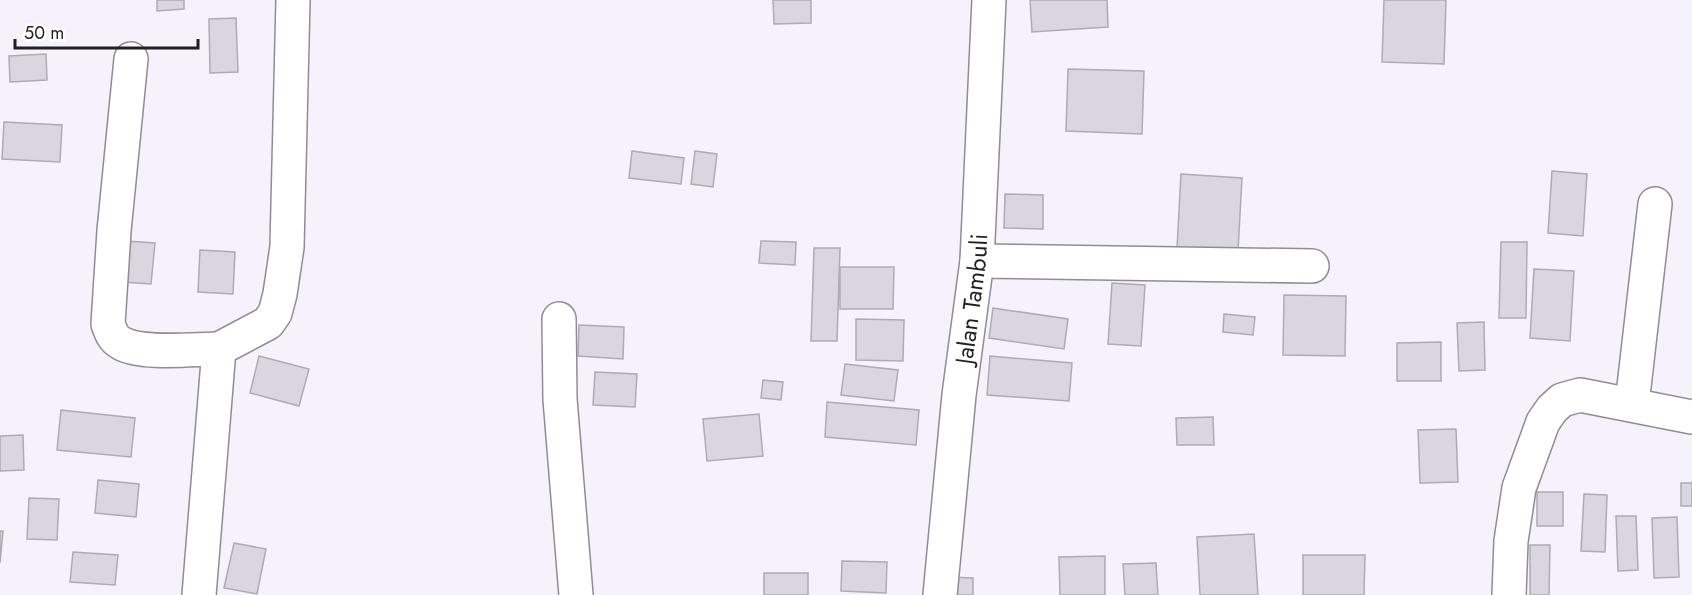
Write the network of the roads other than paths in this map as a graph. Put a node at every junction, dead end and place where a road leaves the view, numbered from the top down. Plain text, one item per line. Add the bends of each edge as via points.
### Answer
1 (293, 0) edge
2 (989, 0) edge
3 (131, 59) dead end
4 (1655, 204) dead end
5 (977, 261) junction
6 (1312, 266) dead end
7 (559, 319) dead end
8 (219, 349) junction
9 (1632, 404) junction
10 (1692, 417) edge
11 (200, 595) edge
12 (576, 595) edge
13 (940, 595) edge
14 (1509, 595) edge

1 - 8 street via 287,247 280,294 268,323
2 - 5 street, Jalan Tambuli
3 - 8 street via 108,324 113,337 136,348
4 - 9 street
5 - 6 street
5 - 13 street, Jalan Tambuli via 959,395
7 - 12 street via 560,399
8 - 11 street
9 - 10 street
9 - 14 street via 1580,395 1562,400 1543,422 1515,509

